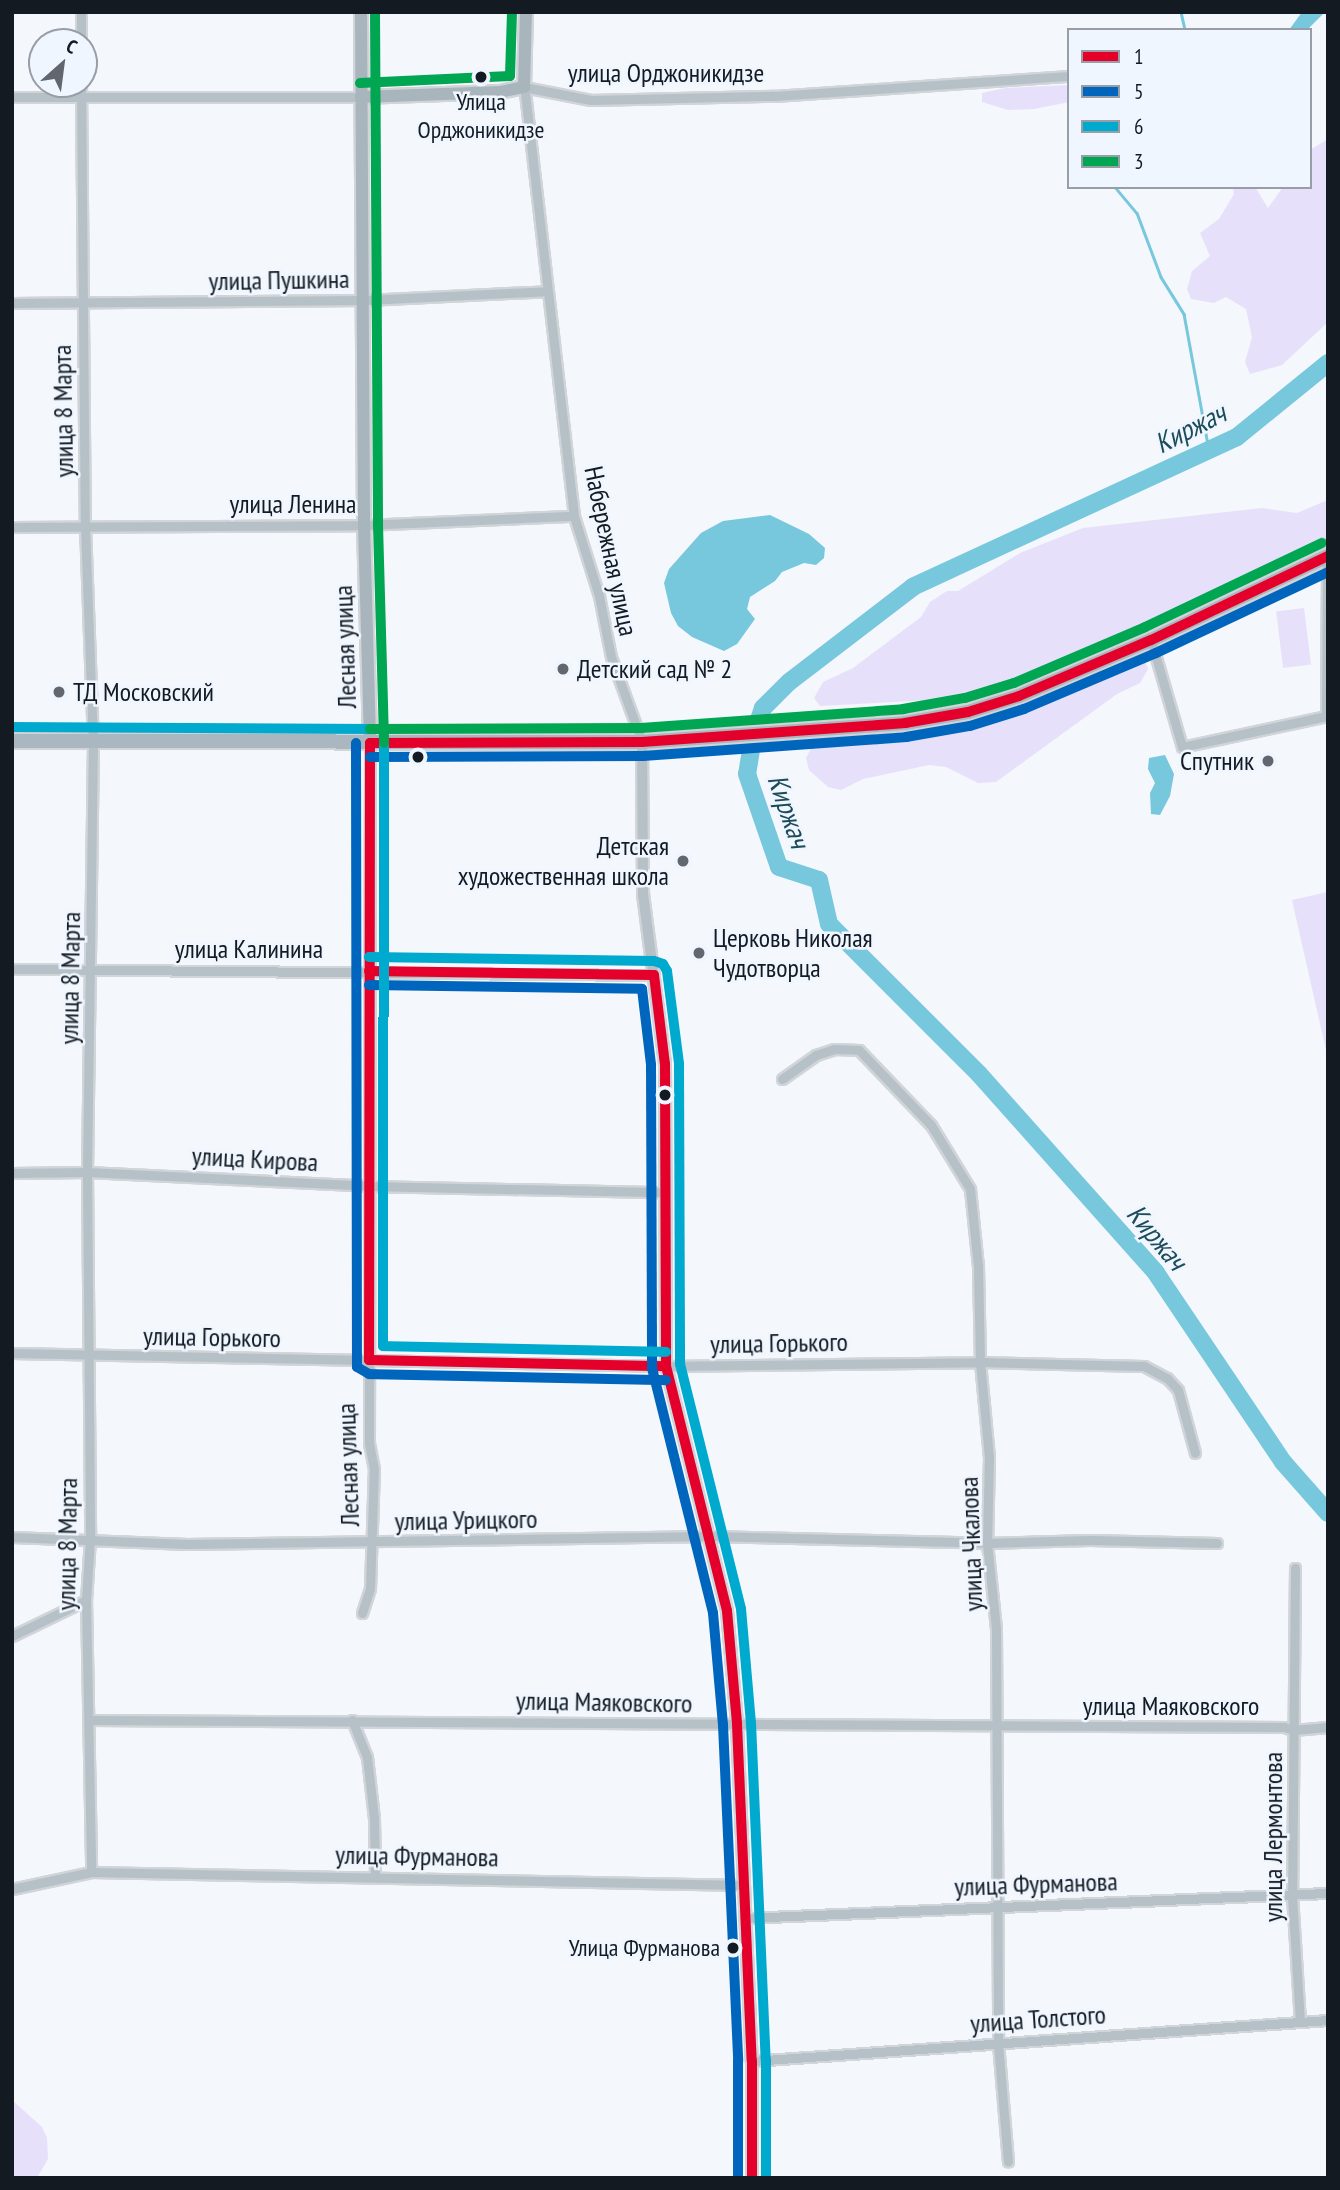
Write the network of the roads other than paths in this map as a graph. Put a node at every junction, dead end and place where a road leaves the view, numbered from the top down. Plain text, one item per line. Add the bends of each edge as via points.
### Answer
1 (361, 12) edge
2 (526, 12) edge
3 (1067, 76) edge
4 (524, 88) junction
5 (98, 97) edge
6 (360, 97) junction
7 (80, 98) edge
8 (547, 291) junction
9 (362, 300) junction
10 (12, 303) edge
11 (83, 303) junction
12 (574, 516) junction
13 (364, 525) junction
14 (85, 526) junction
15 (12, 527) edge
16 (1327, 557) edge
17 (1151, 640) junction
18 (12, 741) edge
19 (93, 742) junction
20 (642, 742) junction
21 (370, 743) junction
22 (12, 969) edge
23 (92, 969) junction
24 (369, 971) junction
25 (654, 975) junction
26 (782, 1079) dead end
27 (88, 1172) junction
28 (12, 1173) edge
29 (369, 1186) junction
30 (663, 1192) junction
31 (12, 1353) edge
32 (89, 1354) junction
33 (369, 1360) junction
34 (980, 1362) junction
35 (666, 1366) junction
36 (1195, 1453) dead end
37 (12, 1536) edge
38 (710, 1536) junction
39 (90, 1538) junction
40 (373, 1543) junction
41 (987, 1543) junction
42 (1217, 1544) dead end
43 (1295, 1568) dead end
44 (86, 1600) junction
45 (362, 1613) dead end
46 (12, 1636) edge
47 (90, 1720) junction
48 (352, 1720) junction
49 (737, 1724) junction
50 (997, 1726) junction
51 (1328, 1727) edge
52 (1293, 1730) junction
53 (91, 1872) junction
54 (375, 1875) junction
55 (743, 1885) junction
56 (12, 1889) edge
57 (1328, 1894) edge
58 (1292, 1895) junction
59 (996, 1906) junction
60 (745, 1918) junction
61 (1328, 2020) edge
62 (1300, 2021) junction
63 (998, 2043) junction
64 (751, 2061) junction
65 (1008, 2162) dead end
66 (752, 2178) edge

1 - 6 main road, Лесная улица
2 - 4 main road, Набережная улица
3 - 4 street, улица Орджоникидзе via 774,96 604,100
4 - 6 main road, улица Орджоникидзе
4 - 8 street, Набережная улица
5 - 6 street, улица Орджоникидзе
6 - 9 main road, Лесная улица
7 - 11 street, улица 8 Марта
8 - 9 street, улица Пушкина
8 - 12 street, Набережная улица
9 - 11 street, улица Пушкина
9 - 13 main road, Лесная улица
10 - 11 street, улица Пушкина
11 - 14 street, улица 8 Марта
12 - 13 street, улица Ленина
12 - 20 street, Набережная улица via 599,596 611,657
13 - 14 street, улица Ленина
13 - 21 main road, Лесная улица
14 - 15 street, улица Ленина
14 - 19 street, улица 8 Марта
16 - 17 main road
16 - 17 street via 1326,716 1182,747
17 - 20 main road via 1019,696 968,712 905,723
18 - 19 main road
19 - 21 main road
19 - 23 street, улица 8 Марта
20 - 21 main road
20 - 25 street, Набережная улица via 643,894
21 - 24 street, Лесная улица
22 - 23 street, улица Калинина
23 - 24 street, улица Калинина
23 - 27 street, улица 8 Марта
24 - 25 street, улица Калинина
24 - 29 street, Лесная улица
25 - 30 street, Набережная улица via 665,1063
26 - 34 street, улица Чкалова via 816,1055 834,1049 859,1050 931,1125 970,1189 978,1266
27 - 28 street, улица Кирова
27 - 29 street, улица Кирова
27 - 32 street, улица 8 Марта
29 - 30 street, улица Кирова
29 - 33 street, Лесная улица
30 - 35 street, Набережная улица
31 - 32 street, улица Горького
32 - 33 street, улица Горького
32 - 39 street, улица 8 Марта
33 - 35 street, улица Горького
33 - 40 street, Лесная улица
34 - 35 street, улица Горького
34 - 36 street, улица Горького via 1144,1366 1178,1390
34 - 41 street, улица Чкалова via 989,1457
35 - 38 street, Набережная улица
37 - 39 street, улица Урицкого
38 - 40 street, улица Урицкого
38 - 41 street, улица Урицкого
38 - 49 street, Набережная улица via 727,1611
39 - 40 street, улица Урицкого via 187,1544
39 - 44 street, улица 8 Марта
40 - 45 street, Лесная улица via 370,1588
41 - 42 street, улица Урицкого
41 - 50 street, улица Чкалова via 996,1629
43 - 52 street, улица Лермонтова
44 - 46 street
44 - 47 street, улица 8 Марта
47 - 48 street, улица Маяковского
47 - 53 street, улица 8 Марта
48 - 49 street, улица Маяковского
48 - 54 street via 367,1756
49 - 50 street, улица Маяковского
49 - 55 street, Набережная улица
50 - 52 street, улица Маяковского
50 - 59 street, улица Чкалова
51 - 52 street, улица Маяковского
52 - 58 street, улица Лермонтова
53 - 54 street, улица Фурманова
53 - 56 street, улица Фурманова
54 - 55 street, улица Фурманова
55 - 60 street, Набережная улица
57 - 58 street, улица Фурманова
58 - 59 street, улица Фурманова
58 - 62 street, улица Лермонтова
59 - 60 street, улица Фурманова
59 - 63 street, улица Чкалова
60 - 64 street, Набережная улица
61 - 62 street, улица Толстого
62 - 63 street, улица Толстого
63 - 64 street, улица Толстого
63 - 65 street, улица Чкалова
64 - 66 street, Набережная улица

